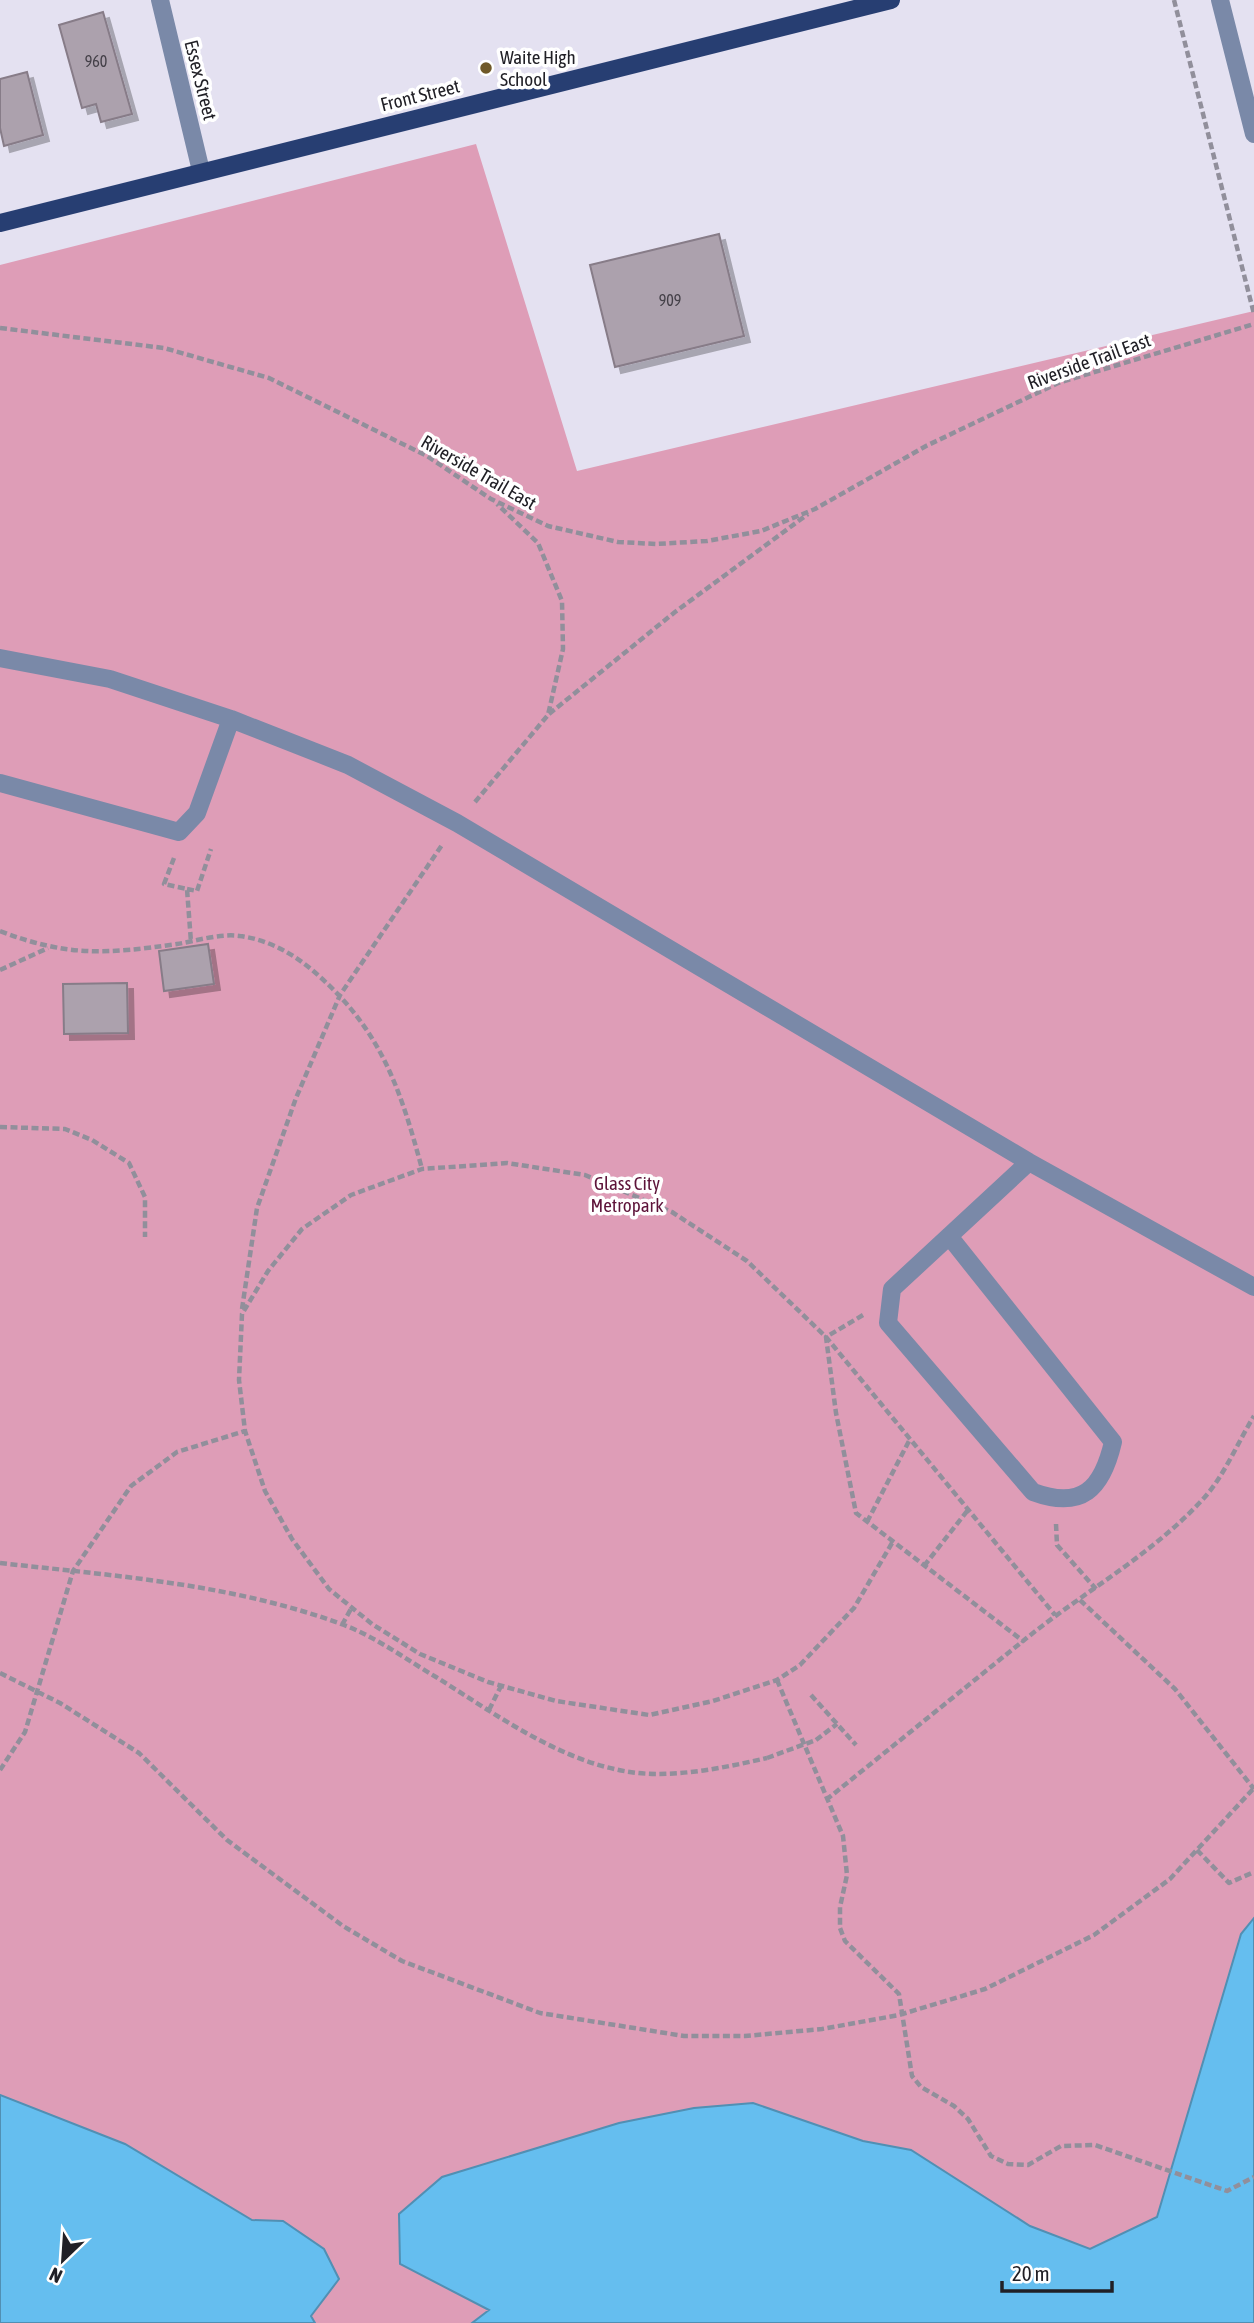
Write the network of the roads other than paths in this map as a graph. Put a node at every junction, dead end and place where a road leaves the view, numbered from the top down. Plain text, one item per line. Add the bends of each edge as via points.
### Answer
1 (159, 0) edge
2 (891, 0) edge
3 (1220, 0) edge
4 (1254, 134) edge
5 (201, 171) junction
6 (0, 223) edge
7 (0, 658) edge
8 (232, 719) junction
9 (0, 783) edge
10 (1029, 1162) junction
11 (949, 1236) junction
12 (1254, 1287) edge

1 - 5 street, Essex Street
2 - 5 main road, Front Street
3 - 4 street
5 - 6 main road, Front Street
7 - 8 street via 110,679
8 - 9 street via 197,813 179,832
8 - 10 street via 348,765 457,822
10 - 11 street
10 - 12 street
11 - 11 street via 1112,1442 1107,1470 1088,1493 1055,1500 1033,1492 888,1322 892,1289

